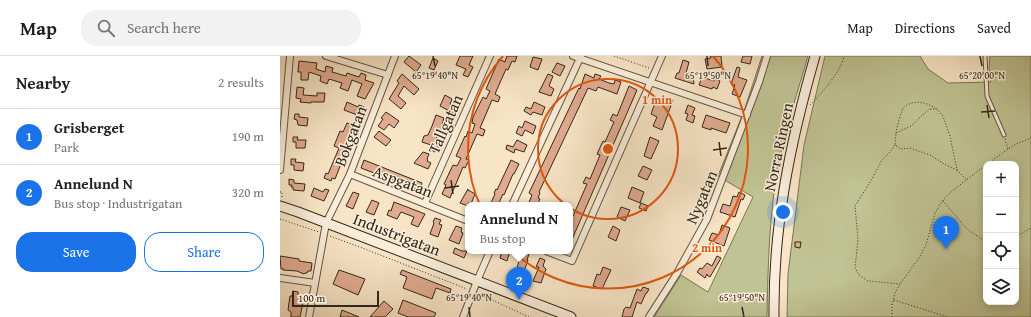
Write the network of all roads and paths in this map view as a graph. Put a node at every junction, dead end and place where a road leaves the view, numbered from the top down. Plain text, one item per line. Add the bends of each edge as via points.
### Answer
1 (290, 56) edge
2 (326, 56) edge
3 (395, 56) edge
4 (490, 56) edge
5 (573, 56) edge
6 (614, 56) edge
7 (662, 56) edge
8 (767, 56) edge
9 (814, 56) edge
10 (844, 56) edge
11 (985, 56) edge
12 (580, 57) edge
13 (656, 70) junction
14 (388, 75) junction
15 (651, 82) junction
16 (800, 108) junction
17 (937, 109) junction
18 (747, 115) junction
19 (896, 133) junction
20 (1004, 135) joint
21 (1031, 138) edge
22 (895, 144) junction
23 (1008, 149) junction
24 (990, 161) edge
25 (983, 167) edge
26 (280, 170) edge
27 (957, 170) junction
28 (350, 174) junction
29 (967, 180) junction
30 (943, 200) junction
31 (513, 202) edge
32 (424, 203) junction
33 (280, 206) edge
34 (280, 219) edge
35 (465, 220) edge
36 (326, 223) junction
37 (1031, 228) edge
38 (324, 234) junction
39 (1019, 235) edge
40 (983, 240) edge
41 (489, 254) edge
42 (554, 254) edge
43 (280, 278) edge
44 (477, 281) junction
45 (315, 283) junction
46 (900, 284) junction
47 (473, 291) junction
48 (893, 299) junction
49 (555, 314) edge
50 (309, 317) edge
51 (463, 317) edge
52 (529, 317) edge
53 (571, 317) edge
54 (649, 317) edge
55 (774, 317) edge
56 (892, 317) edge
57 (948, 317) edge

1 - 26 street
2 - 14 street
3 - 14 street, Bokgatan
4 - 32 street, Tallgatan
5 - 12 street
6 - 13 path
7 - 13 street
8 - 18 street, Nygatan
9 - 16 street, Norra Ringen
10 - 16 path via 838,72 811,104
11 - 20 lane via 987,96
12 - 15 street
12 - 31 street
13 - 15 street
14 - 28 street, Bokgatan
15 - 18 street
15 - 42 street via 572,261
16 - 55 street, Norra Ringen via 785,179 777,238
17 - 19 path via 929,109 911,126
17 - 19 path via 930,104 922,103 904,107
17 - 27 path via 943,116 950,136
18 - 54 street, Nygatan via 707,219
19 - 22 path
20 - 23 path
21 - 23 path
22 - 27 path via 901,148 910,148 930,155
22 - 46 path via 882,160 855,206 858,239 855,268 859,275 868,281
23 - 24 path
25 - 29 path
27 - 29 path
28 - 32 street, Aspgatan
28 - 36 street, Bokgatan
29 - 30 path
30 - 40 path via 967,229
30 - 46 path via 920,258
32 - 35 street, Aspgatan
33 - 36 street, Industrigatan
34 - 38 path
36 - 38 street, Bokgatan
36 - 44 street, Industrigatan
37 - 39 path
38 - 45 street, Bokgatan
38 - 47 path
41 - 44 street
43 - 45 street
44 - 47 street
44 - 49 street, Industrigatan
45 - 50 street, Bokgatan
46 - 48 path
47 - 51 street
47 - 52 path
48 - 56 path
48 - 57 path
49 - 53 street, Industrigatan

